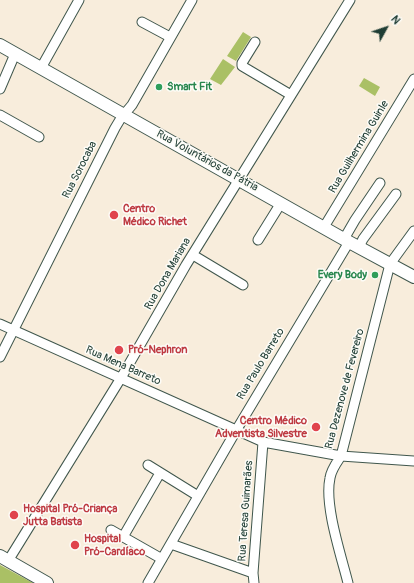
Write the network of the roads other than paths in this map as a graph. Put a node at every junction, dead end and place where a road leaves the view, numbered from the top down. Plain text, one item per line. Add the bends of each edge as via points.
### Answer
1 (79, 0) edge
2 (192, 0) edge
3 (350, 0) edge
4 (142, 22) dead end
5 (170, 37) junction
6 (255, 42) dead end
7 (0, 45) edge
8 (15, 54) junction
9 (41, 68) junction
10 (414, 79) edge
11 (0, 88) edge
12 (291, 95) junction
13 (0, 115) edge
14 (124, 115) junction
15 (39, 137) dead end
16 (240, 180) junction
17 (380, 183) dead end
18 (396, 194) dead end
19 (281, 203) junction
20 (350, 227) junction
21 (324, 228) junction
22 (414, 231) edge
23 (258, 240) dead end
24 (354, 241) junction
25 (193, 255) junction
26 (390, 264) junction
27 (414, 277) edge
28 (243, 285) dead end
29 (0, 324) edge
30 (13, 330) junction
31 (0, 357) edge
32 (121, 378) junction
33 (237, 429) junction
34 (264, 442) junction
35 (341, 456) junction
36 (414, 461) edge
37 (148, 465) dead end
38 (160, 473) junction
39 (198, 496) junction
40 (111, 530) dead end
41 (123, 537) junction
42 (171, 544) junction
43 (4, 558) edge
44 (162, 559) junction
45 (253, 573) junction
46 (47, 583) edge
47 (148, 583) edge
48 (254, 583) edge
49 (348, 583) edge

1 - 9 street
2 - 5 street, Rua Sorocaba
3 - 12 street, Rua Dona Mariana
4 - 5 street
5 - 14 street, Rua Sorocaba
6 - 12 street via 242,66
7 - 8 main road, Rua Voluntários da Pátria
8 - 9 main road, Rua Voluntários da Pátria
8 - 11 street
9 - 14 main road, Rua Voluntários da Pátria
10 - 21 street, Rua Guilhermina Guinle
12 - 16 street, Rua Dona Mariana
13 - 15 street
14 - 16 main road, Rua Voluntários da Pátria
14 - 30 street, Rua Sorocaba via 120,118
16 - 19 main road, Rua Voluntários da Pátria
16 - 25 street, Rua Dona Mariana
17 - 20 street
18 - 24 street
19 - 21 main road, Rua Voluntários da Pátria
19 - 23 street
20 - 24 street
20 - 24 street
21 - 24 main road, Rua Voluntários da Pátria
22 - 26 street, Rua Dezenove de Fevereiro
24 - 26 main road, Rua Voluntários da Pátria
24 - 33 street, Rua Paulo Barreto
25 - 28 street
25 - 32 street, Rua Dona Mariana
26 - 27 main road, Rua Voluntários da Pátria
26 - 35 street, Rua Dezenove de Fevereiro
29 - 30 street, Rua Mena Barreto
30 - 31 street, Rua Sorocaba
30 - 32 street, Rua Mena Barreto
32 - 33 street, Rua Mena Barreto
32 - 43 street, Rua Dona Mariana
33 - 34 street, Rua Mena Barreto
33 - 39 street, Rua Paulo Barreto
34 - 35 street, Rua Mena Barreto
34 - 45 street, Rua Teresa Guimarães
35 - 36 street, Rua Mena Barreto
35 - 49 street, Rua Dezenove de Fevereiro via 330,476 328,487 330,507
37 - 38 street
38 - 39 street
38 - 41 street
39 - 42 street, Rua Paulo Barreto
40 - 41 street
41 - 44 street
42 - 44 street, Rua Paulo Barreto
42 - 45 street
43 - 46 main road
44 - 47 street, Rua Paulo Barreto
45 - 48 street, Rua Teresa Guimarães

